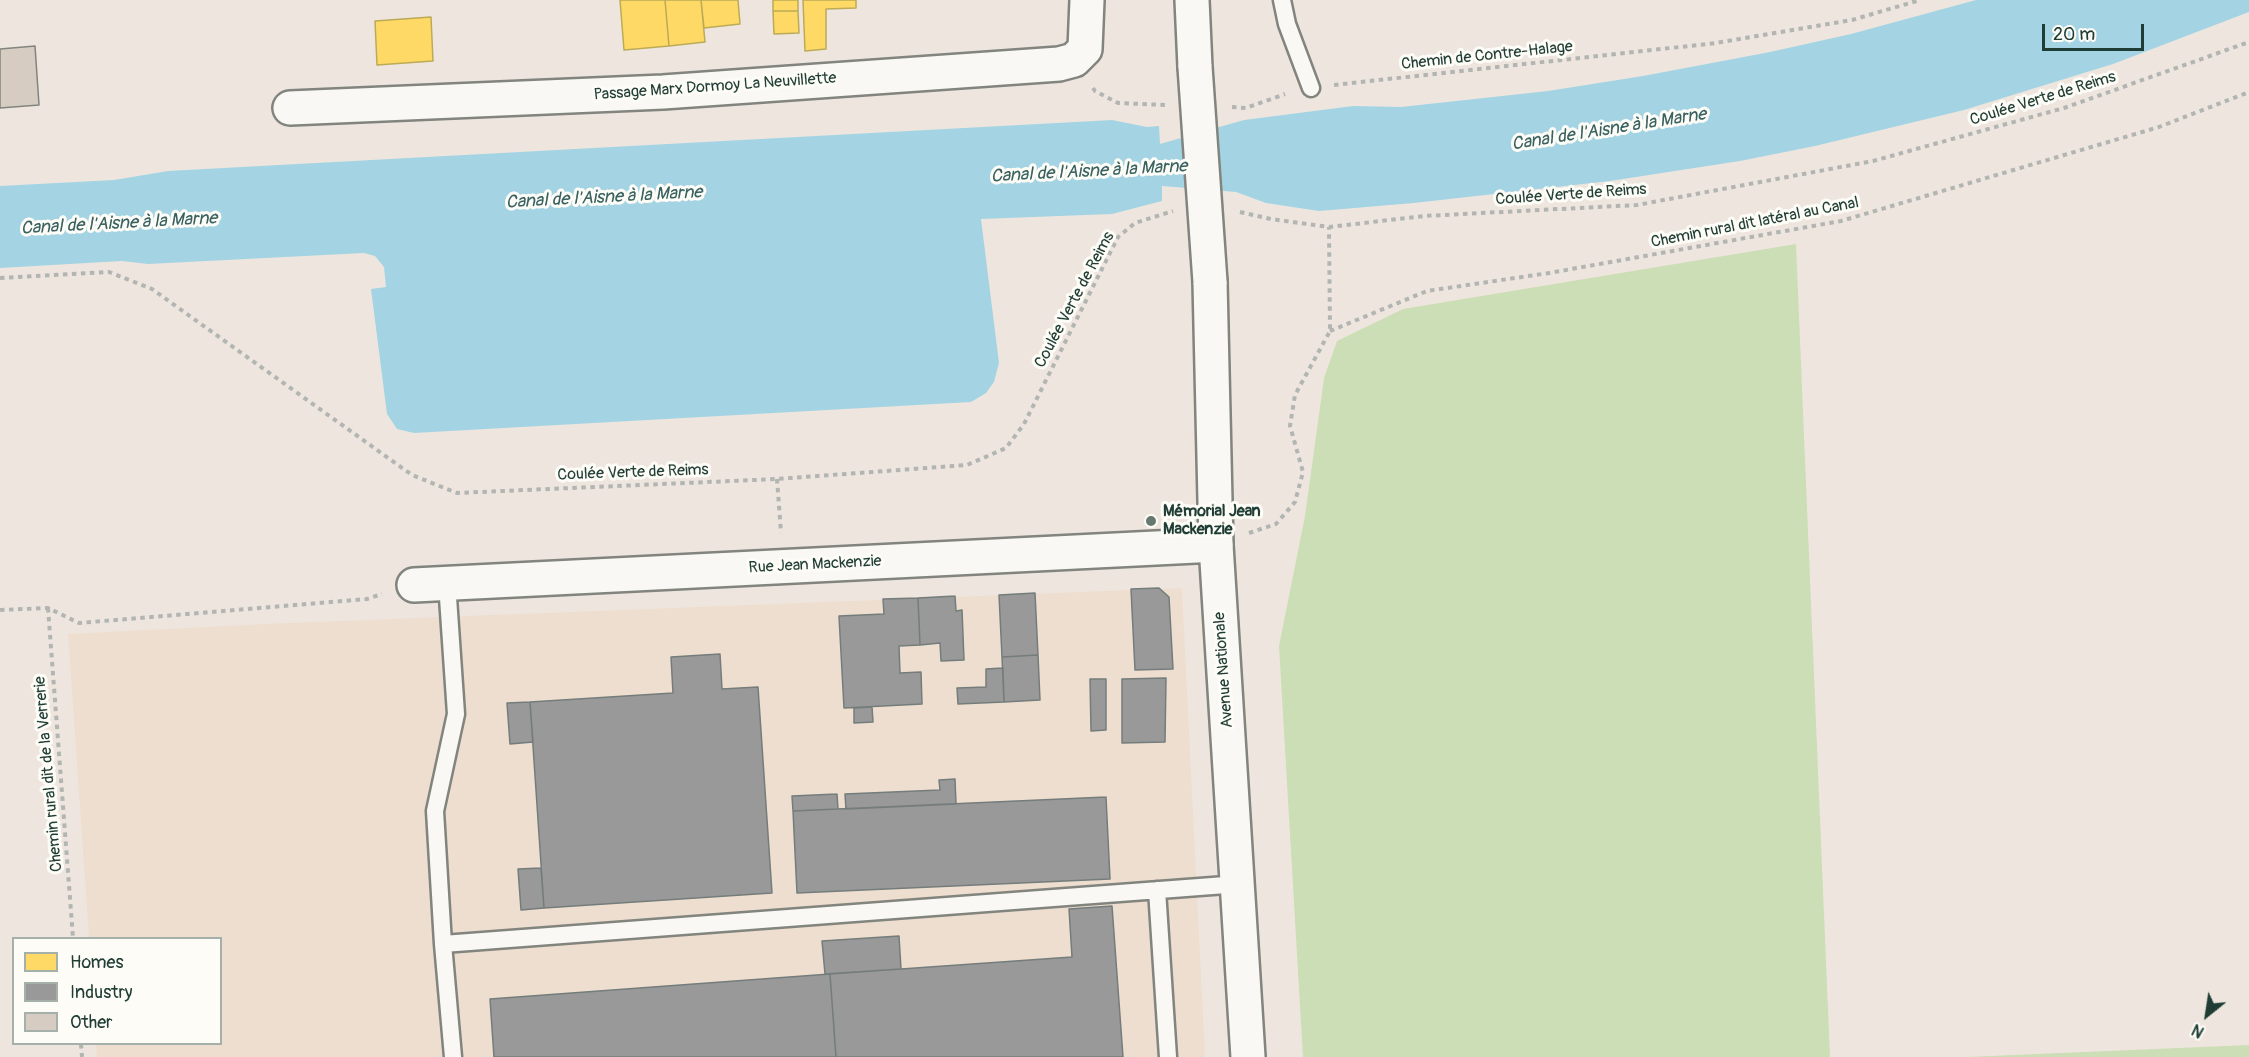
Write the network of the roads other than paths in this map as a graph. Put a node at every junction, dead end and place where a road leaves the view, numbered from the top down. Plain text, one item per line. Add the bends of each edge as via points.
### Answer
1 (1087, 0) edge
2 (1192, 0) edge
3 (1282, 0) edge
4 (1311, 88) road end
5 (290, 108) dead end
6 (1216, 545) junction
7 (447, 583) junction
8 (414, 585) road end
9 (1239, 884) junction
10 (1157, 890) junction
11 (444, 944) junction
12 (453, 1057) edge
13 (1168, 1057) edge
14 (1248, 1057) edge

1 - 5 street, Passage Marx Dormoy La Neuvillette via 1085,49 1074,60 1047,65 663,92
2 - 6 street, Avenue Nationale, bridge via 1210,282
3 - 4 lane
6 - 7 street, Rue Jean Mackenzie
6 - 9 street, Avenue Nationale
7 - 8 street, Rue Jean Mackenzie
7 - 11 lane via 456,714 435,812
9 - 10 lane
9 - 14 street, Avenue Nationale
10 - 11 lane
10 - 13 lane
11 - 12 lane

